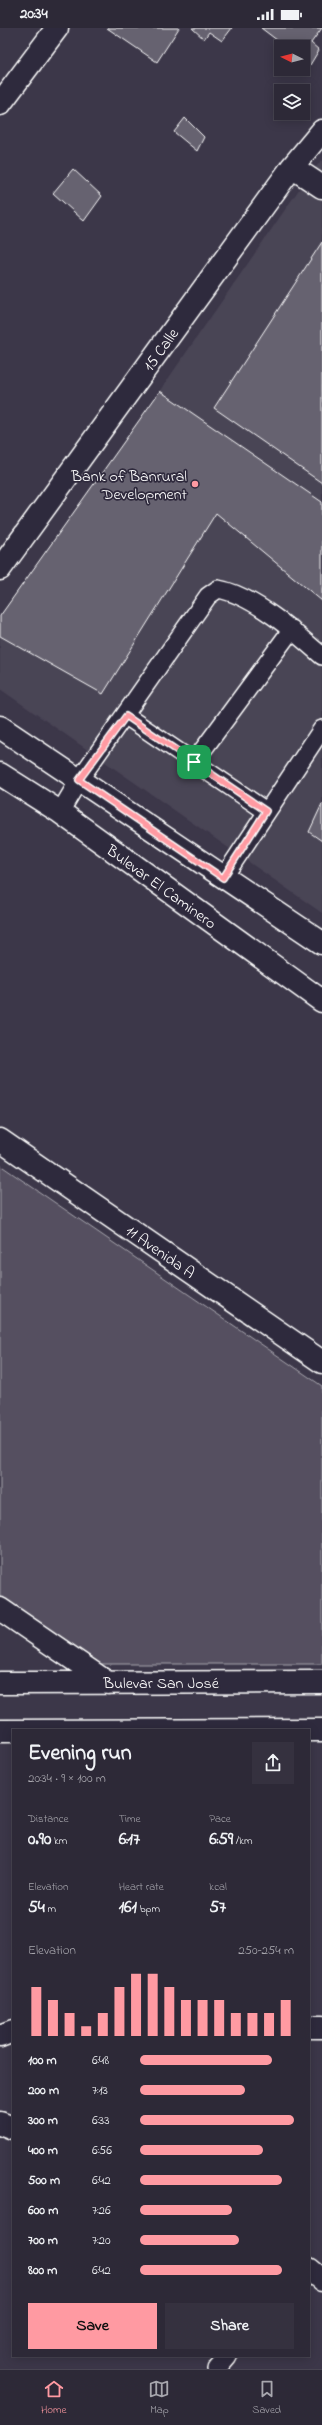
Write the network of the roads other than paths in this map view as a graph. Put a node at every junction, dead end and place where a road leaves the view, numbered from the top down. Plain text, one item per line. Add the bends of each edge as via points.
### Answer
1 (58, 28) edge
2 (0, 104) edge
3 (322, 132) edge
4 (292, 167) junction
5 (322, 186) edge
6 (0, 568) edge
7 (292, 629) junction
8 (322, 656) edge
9 (126, 716) junction
10 (0, 727) edge
11 (322, 729) edge
12 (194, 762) junction
13 (0, 774) edge
14 (79, 780) junction
15 (266, 811) junction
16 (60, 812) junction
17 (223, 878) junction
18 (322, 943) edge
19 (322, 1001) edge
20 (0, 1140) edge
21 (322, 1362) edge
22 (0, 1609) edge
23 (322, 1682) edge
24 (0, 1683) edge
25 (108, 1683) junction
26 (0, 1730) edge
27 (12, 1730) edge
28 (310, 1730) edge
29 (322, 1730) edge
30 (310, 2027) edge
31 (322, 2027) edge
32 (12, 2031) edge
33 (0, 2036) edge
34 (0, 2123) edge
35 (12, 2128) edge
36 (310, 2270) edge
37 (322, 2280) edge
38 (227, 2357) edge
39 (217, 2369) edge

1 - 2 street
3 - 4 street, 15 Calle
4 - 5 street
4 - 6 street, 15 Calle
7 - 8 lane
7 - 9 lane via 233,591 218,589 208,596
7 - 12 lane
9 - 12 lane
9 - 14 lane
10 - 14 street
11 - 15 lane
12 - 15 lane
13 - 16 street, Bulevar El Caminero
14 - 16 lane
14 - 17 street
15 - 17 lane
16 - 19 street, Bulevar El Caminero
17 - 18 street
20 - 21 street, 11 Avenida A
22 - 25 street
23 - 25 street, Bulevar San José
24 - 25 street, Bulevar San José
26 - 27 street
28 - 29 street
30 - 31 street
32 - 33 street
34 - 35 street
36 - 37 street
38 - 39 lane

